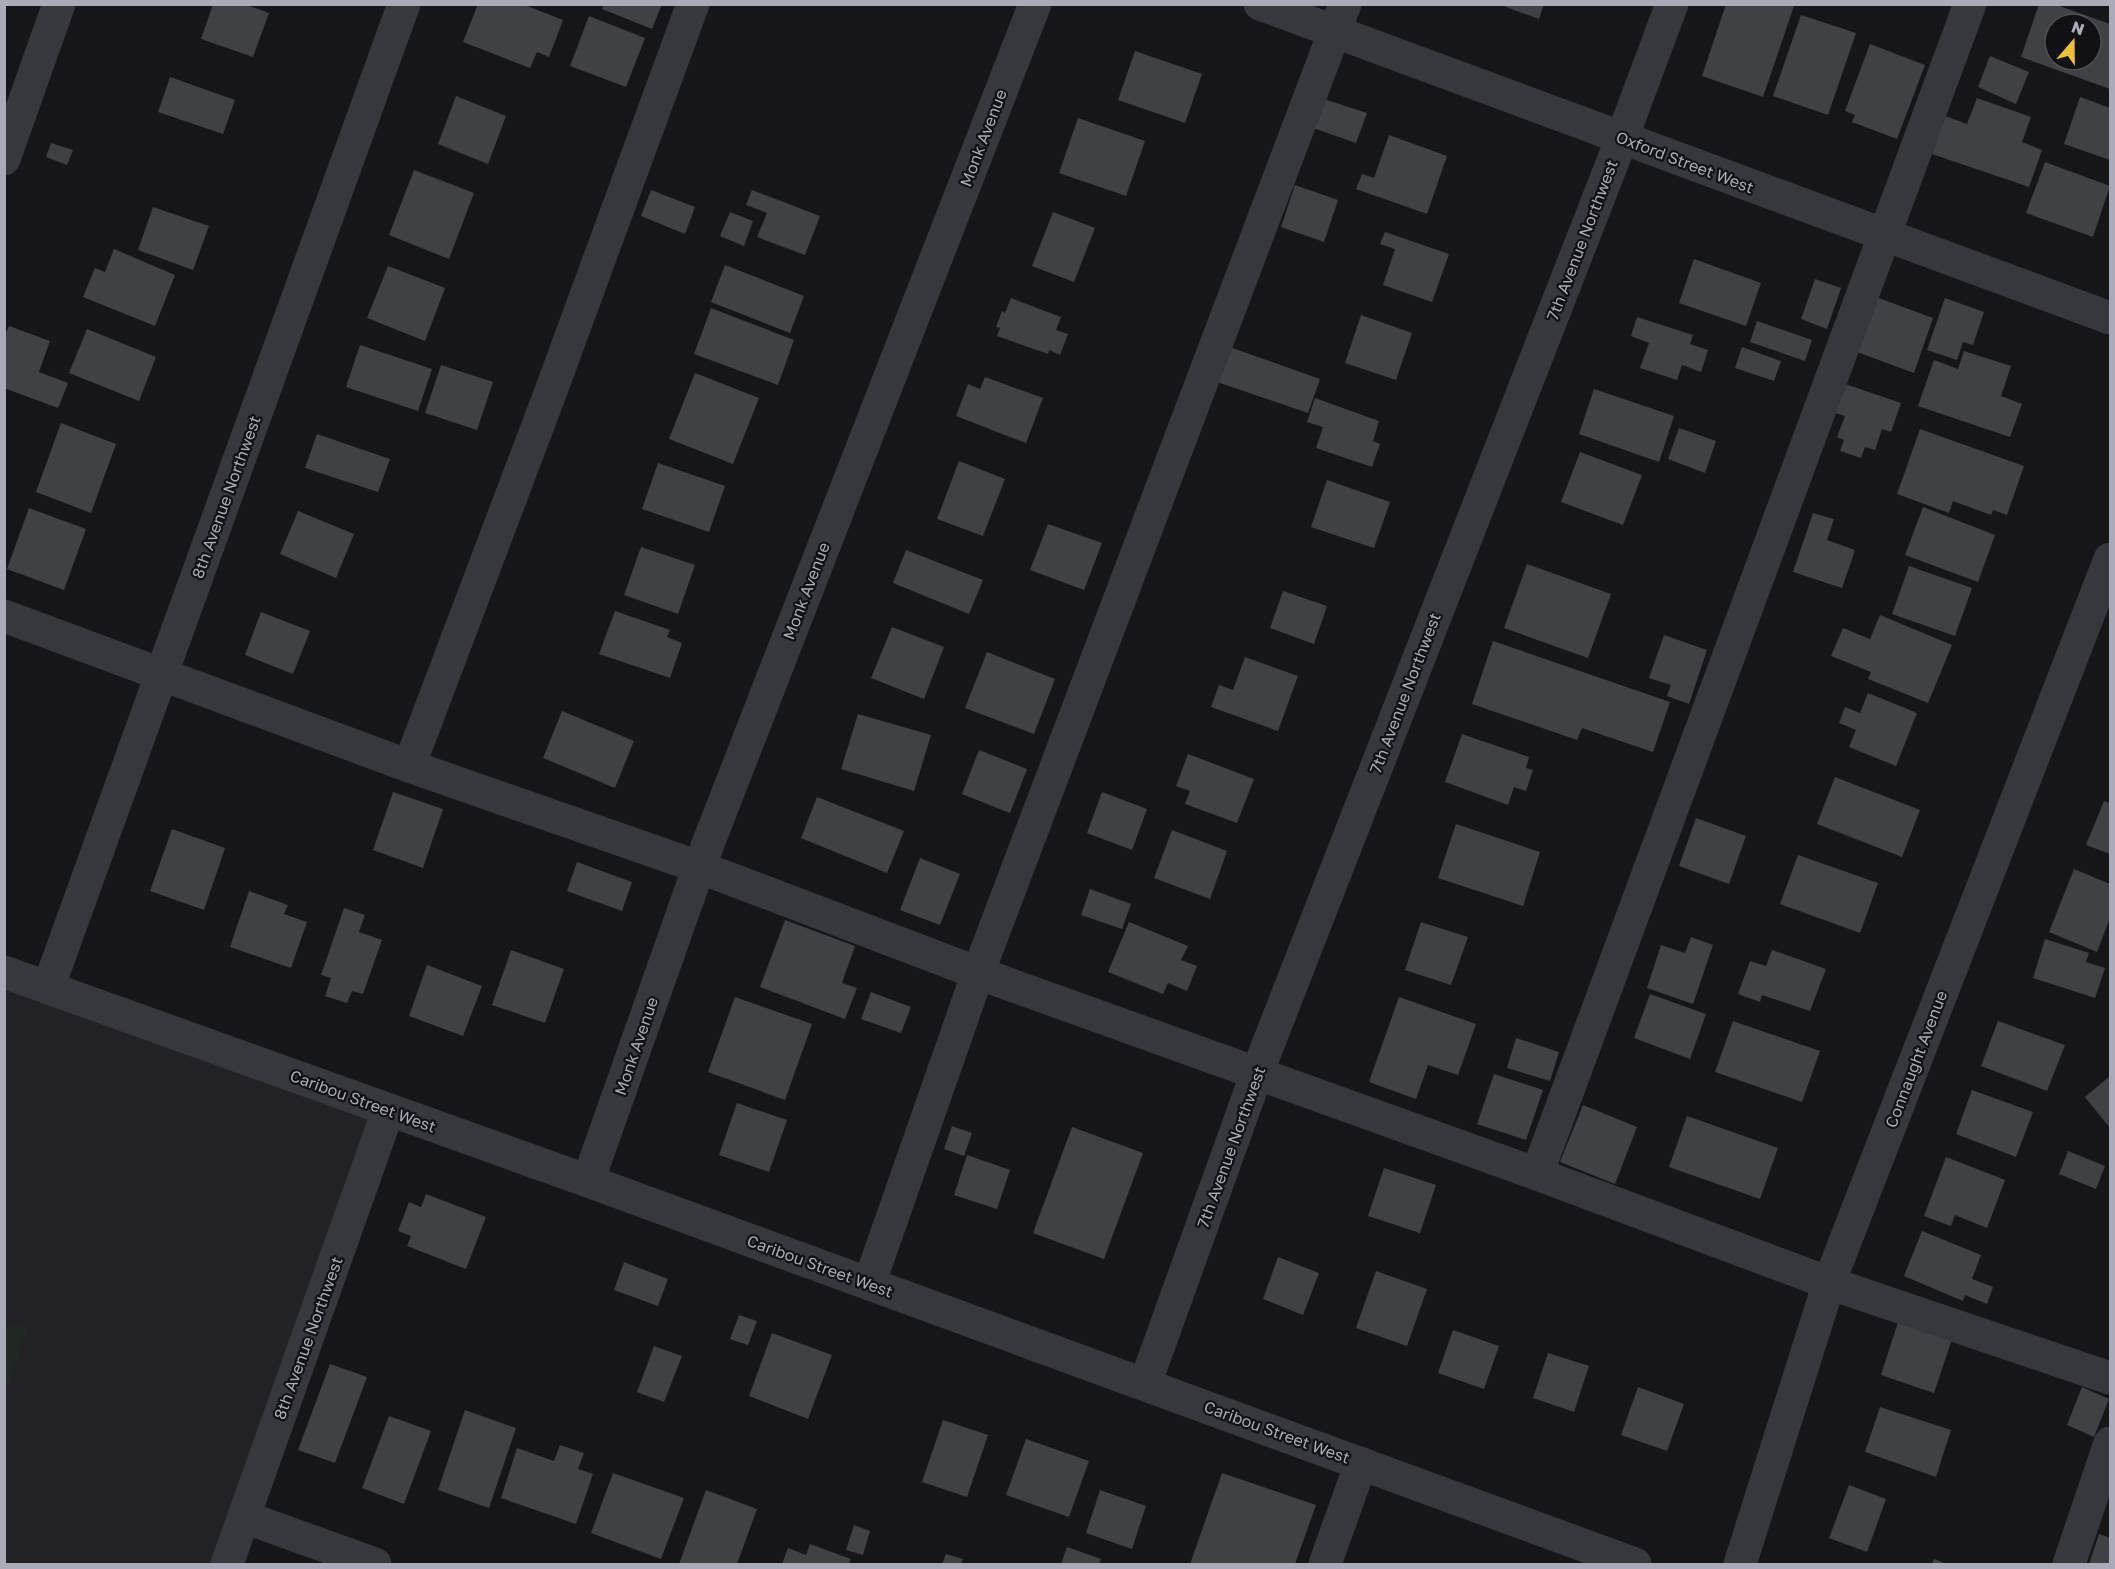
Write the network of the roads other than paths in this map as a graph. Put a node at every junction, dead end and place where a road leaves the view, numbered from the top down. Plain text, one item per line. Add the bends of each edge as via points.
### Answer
1 (58, 4) edge
2 (404, 4) edge
3 (693, 4) edge
4 (1035, 4) edge
5 (1260, 4) edge
6 (1672, 4) edge
7 (1970, 4) edge
8 (1340, 18) edge
9 (1622, 138) junction
10 (4, 159) edge
11 (1885, 237) junction
12 (2110, 318) edge
13 (2110, 560) edge
14 (4, 616) edge
15 (163, 673) junction
16 (409, 766) junction
17 (699, 867) junction
18 (4, 972) edge
19 (978, 974) junction
20 (48, 988) junction
21 (1257, 1074) junction
22 (388, 1111) junction
23 (1537, 1174) junction
24 (588, 1181) junction
25 (1829, 1283) junction
26 (869, 1284) junction
27 (2108, 1371) edge
28 (1145, 1384) junction
29 (2110, 1443) edge
30 (1361, 1463) junction
31 (244, 1517) junction
32 (227, 1564) edge
33 (375, 1564) edge
34 (1324, 1564) edge
35 (1635, 1564) edge
36 (1740, 1564) edge
37 (2069, 1564) edge

1 - 10 street
2 - 15 street, 8th Avenue Northwest
3 - 16 street
4 - 17 street, Monk Avenue
5 - 8 street, Oxford Street West
6 - 9 street, 7th Avenue Northwest
7 - 11 street
8 - 9 street, Oxford Street West
8 - 19 street
9 - 11 street, Oxford Street West
9 - 21 street, 7th Avenue Northwest
11 - 12 street, Oxford Street West
11 - 23 street
13 - 25 street, Connaught Avenue
14 - 15 street
15 - 16 street
15 - 20 street, 8th Avenue Northwest
16 - 17 street
17 - 19 street
17 - 24 street, Monk Avenue
18 - 20 street, Caribou Street West
19 - 21 street
19 - 26 street
20 - 22 street, Caribou Street West
21 - 23 street
21 - 28 street, 7th Avenue Northwest
22 - 24 street, Caribou Street West
22 - 31 street, 8th Avenue Northwest
23 - 25 street
24 - 26 street, Caribou Street West
25 - 27 street
25 - 36 street, Connaught Avenue
26 - 28 street, Caribou Street West
28 - 30 street, Caribou Street West
29 - 37 street
30 - 34 street
30 - 35 street, Caribou Street West
31 - 32 street, 8th Avenue Northwest
31 - 33 street

